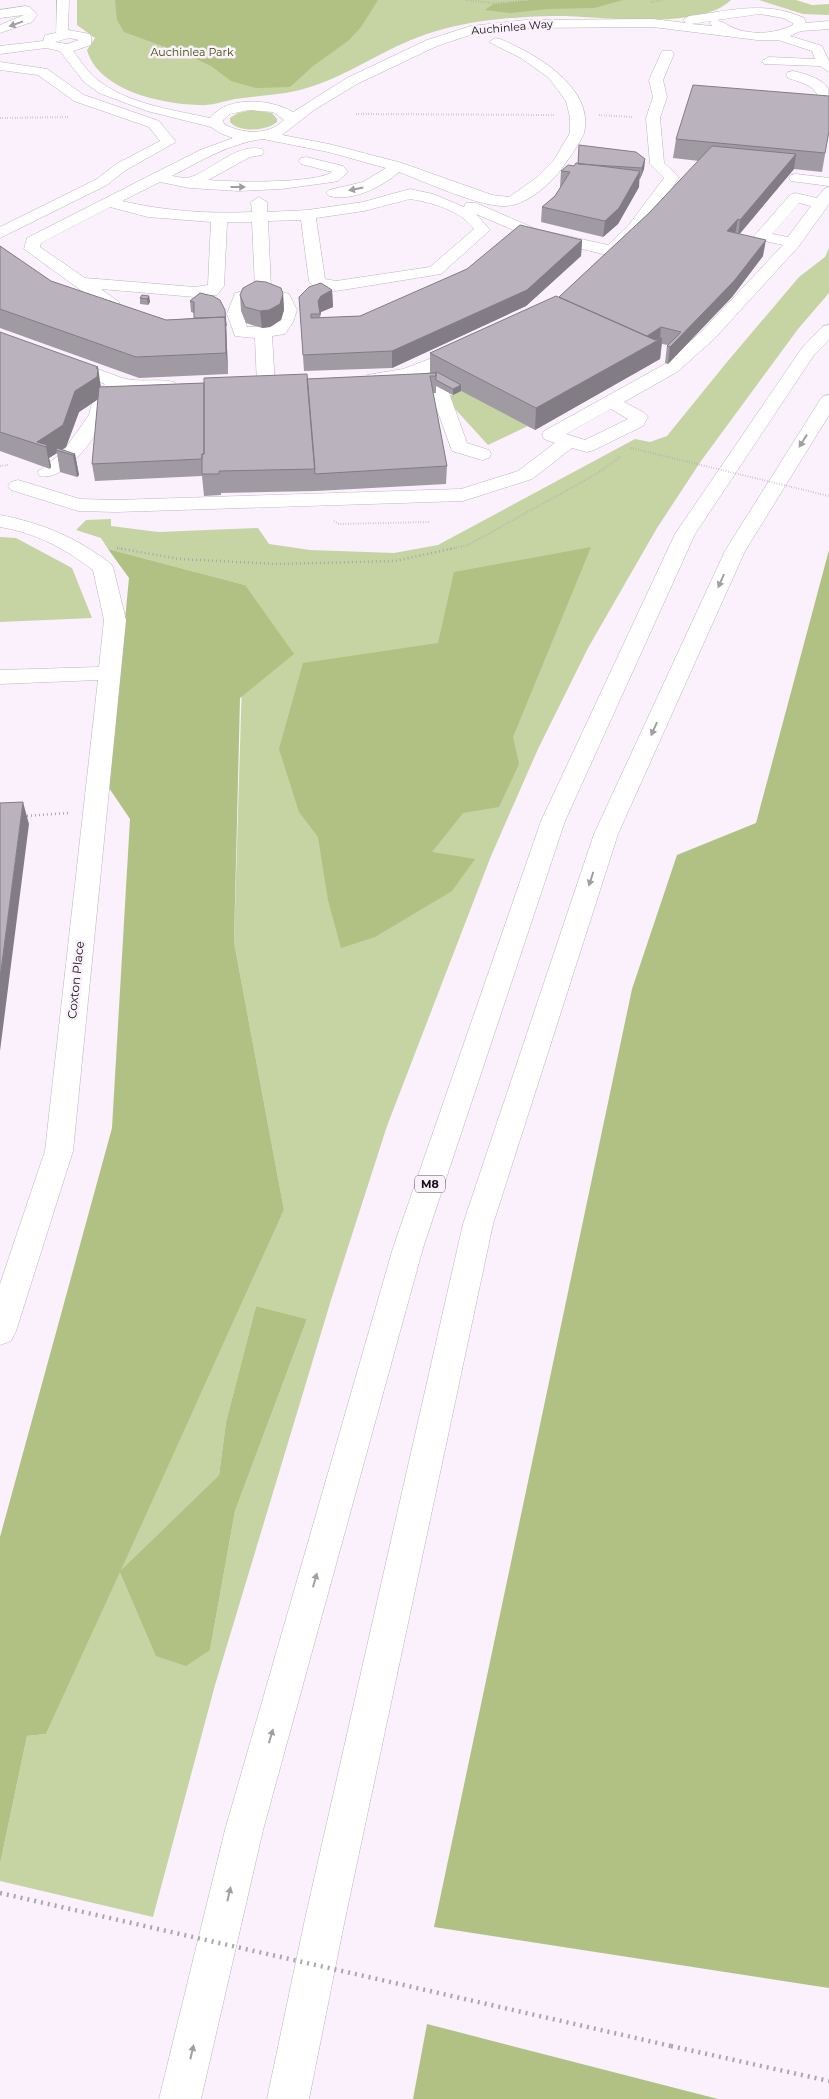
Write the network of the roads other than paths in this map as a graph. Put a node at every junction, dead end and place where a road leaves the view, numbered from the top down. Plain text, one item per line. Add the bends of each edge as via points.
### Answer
1 (63, 0) edge
2 (736, 0) edge
3 (750, 0) edge
4 (774, 9) junction
5 (0, 14) edge
6 (721, 14) junction
7 (829, 17) edge
8 (797, 21) junction
9 (653, 24) junction
10 (829, 25) edge
11 (0, 29) edge
12 (731, 32) junction
13 (779, 36) junction
14 (63, 41) junction
15 (495, 42) dead end
16 (0, 50) edge
17 (667, 54) dead end
18 (769, 61) dead end
19 (826, 65) edge
20 (0, 66) edge
21 (793, 75) dead end
22 (352, 81) junction
23 (339, 90) junction
24 (827, 92) edge
25 (242, 107) junction
26 (159, 109) junction
27 (828, 110) edge
28 (291, 122) junction
29 (217, 125) junction
30 (258, 135) junction
31 (329, 148) junction
32 (565, 151) junction
33 (205, 153) junction
34 (272, 153) dead end
35 (583, 153) edge
36 (289, 157) dead end
37 (638, 158) edge
38 (656, 159) junction
39 (429, 162) dead end
40 (128, 163) junction
41 (392, 171) junction
42 (160, 175) junction
43 (796, 178) dead end
44 (669, 181) junction
45 (829, 182) edge
46 (649, 183) dead end
47 (190, 184) junction
48 (140, 186) junction
49 (160, 195) dead end
50 (322, 195) dead end
51 (826, 198) edge
52 (278, 200) dead end
53 (107, 202) junction
54 (242, 202) dead end
55 (260, 210) junction
56 (308, 215) junction
57 (219, 218) junction
58 (3, 240) edge
59 (793, 243) junction
60 (611, 251) junction
61 (597, 264) edge
62 (434, 271) junction
63 (83, 283) junction
64 (263, 291) junction
65 (408, 292) dead end
66 (77, 302) edge
67 (111, 311) junction
68 (146, 322) edge
69 (829, 330) edge
70 (263, 333) junction
71 (0, 338) edge
72 (483, 342) edge
73 (414, 373) junction
74 (358, 380) edge
75 (116, 382) junction
76 (284, 384) edge
77 (188, 385) edge
78 (246, 385) edge
79 (266, 385) junction
80 (829, 400) edge
81 (611, 402) junction
82 (568, 442) junction
83 (482, 454) dead end
84 (47, 472) edge
85 (6, 487) edge
86 (0, 521) edge
87 (109, 673) junction
88 (0, 677) edge
89 (0, 1332) edge
90 (180, 2099) edge
91 (288, 2099) edge

1 - 14 main road
2 - 6 main road
3 - 4 main road
4 - 6 main road, Auchinlea Way via 746,7
4 - 8 main road
5 -> 11 main road via 19,9 31,15
6 - 9 main road, Auchinlea Way
6 - 12 main road via 716,23
7 - 8 main road
8 - 10 main road
8 - 13 main road
9 - 12 main road, Auchinlea Way
9 - 22 main road, Auchinlea Way via 526,24 471,30 432,43
12 - 13 main road, Auchinlea Way
13 - 19 main road via 822,44
14 - 16 main road
14 - 26 main road, Auchinlea Way via 94,84 120,98
15 - 32 main road via 521,53 547,70 574,100 578,115 577,134
17 - 38 main road via 656,80 660,96 653,118
18 - 19 main road
20 - 40 main road via 42,72 73,95 154,124 168,140 165,146
21 - 24 main road
22 - 23 main road, Auchinlea Way
22 - 25 main road, Auchinlea Way via 295,98
23 - 28 main road, Auchinlea Way
23 - 41 main road via 322,107 318,127 337,144 376,156
24 - 27 main road
25 - 26 main road, Auchinlea Way
25 - 28 main road via 282,110 291,117
25 - 29 main road via 218,116
26 - 29 main road, Auchinlea Way
28 - 30 main road, Auchinlea Way via 281,130
28 - 31 main road via 306,136
29 - 30 main road, Auchinlea Way via 234,134
29 - 33 main road
30 - 31 main road, Auchinlea Way
30 - 33 main road, Auchinlea Way
31 - 41 main road
32 - 35 main road
32 - 41 main road via 558,172 515,200 501,202
33 - 42 main road, Auchinlea Way
34 - 47 main road via 247,154
47 -> 36 main road via 229,187 280,185 333,178 341,172 333,167
37 - 38 main road
38 - 44 main road
39 - 41 main road
40 - 42 main road via 138,172
40 - 58 main road via 102,182
41 -> 50 main road via 379,182 364,188
41 - 60 main road via 531,232
42 - 47 main road
42 - 48 main road, Auchinlea Way
43 - 45 main road
44 - 46 main road
44 - 60 main road via 634,229
48 - 49 main road
48 - 53 main road, Auchinlea Way
51 - 59 main road
51 - 59 main road via 795,198 762,236
52 - 55 main road
53 - 57 main road via 148,212
53 - 63 main road, Auchinlea Way via 33,241 32,249
54 - 55 main road
55 - 56 main road
55 - 57 main road
55 - 64 main road
56 - 62 main road via 314,268 320,283 330,286 351,284
56 - 62 main road via 418,194 472,217 480,224 480,234
57 - 63 main road via 218,272 214,290 196,292
59 - 81 main road via 708,335 671,368
60 - 61 main road
62 - 65 main road
63 - 67 main road via 113,306
64 - 70 main road via 283,298 289,310 279,330
64 - 70 main road via 241,297 233,310 241,332
66 - 67 main road
67 - 68 main road
90 -> 69 main road, M8 via 244,1830 408,1248 553,821 685,534 808,352
70 - 79 main road
71 - 75 main road
72 - 73 main road
73 - 74 main road via 396,378
73 - 83 main road via 439,390 459,447
75 - 77 main road via 130,386
75 - 84 main road via 102,398 98,416 69,457
76 - 79 main road
78 - 79 main road
80 -> 91 main road via 734,551 606,834 478,1224
81 - 82 main road via 552,435
81 - 82 main road via 639,417 636,422 586,446
82 - 85 main road via 525,475 463,495 97,506 78,505
86 - 87 main road, Coxton Place via 42,530 71,543 103,567 115,620
87 - 88 main road
87 - 89 main road, Coxton Place via 59,1151

